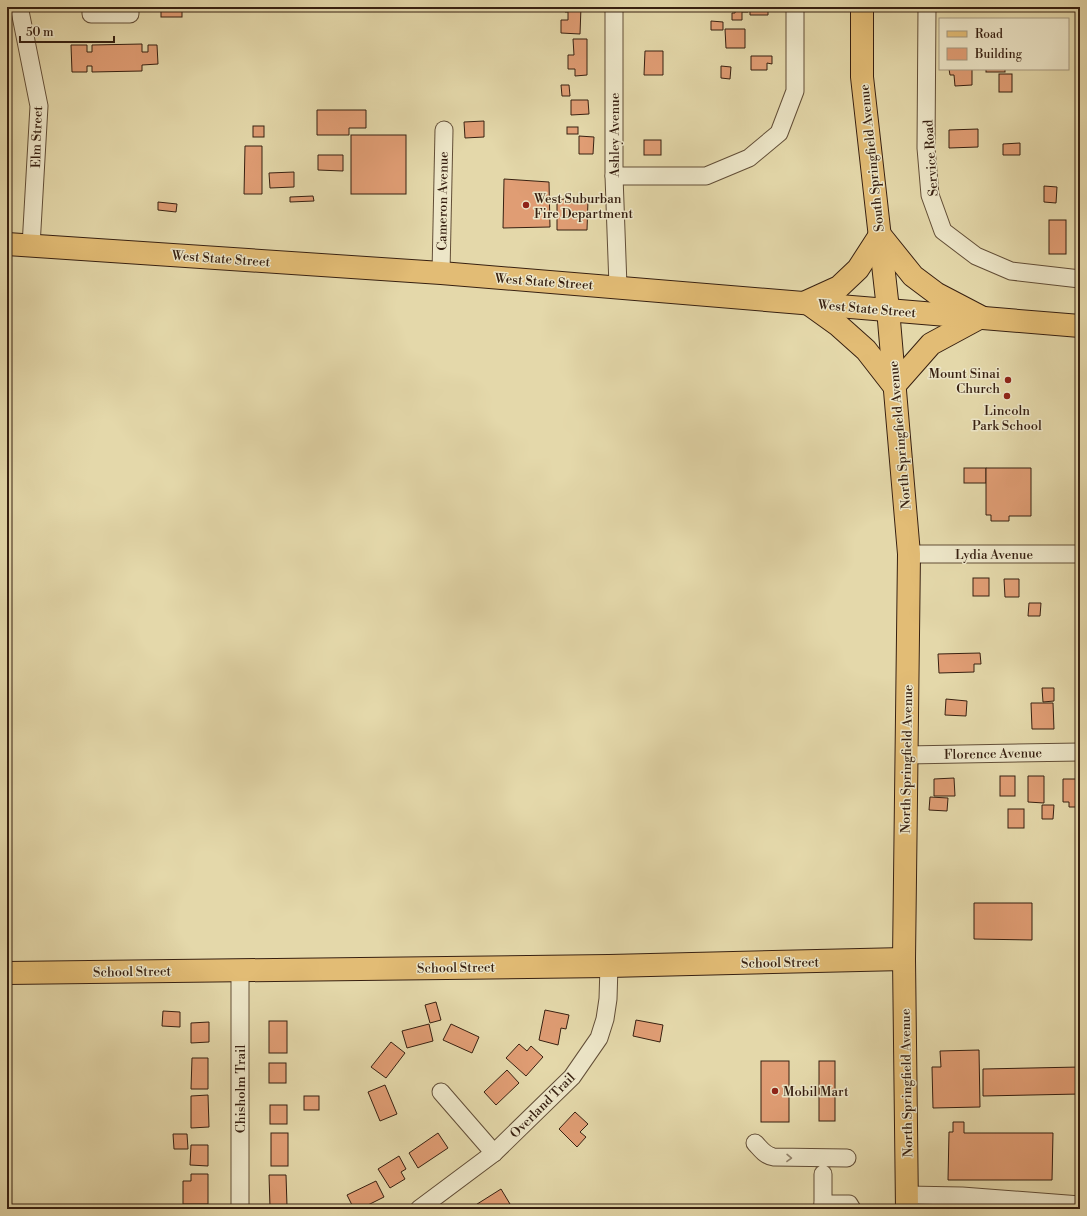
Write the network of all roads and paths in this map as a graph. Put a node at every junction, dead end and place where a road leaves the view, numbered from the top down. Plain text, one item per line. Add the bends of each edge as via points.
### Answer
1 (18, 7) edge
2 (90, 7) edge
3 (130, 7) edge
4 (614, 7) edge
5 (795, 7) edge
6 (862, 7) edge
7 (927, 7) edge
8 (444, 130) dead end
9 (614, 176) junction
10 (880, 235) junction
11 (7, 244) edge
12 (31, 246) junction
13 (441, 273) junction
14 (1080, 279) edge
15 (618, 286) junction
16 (806, 302) junction
17 (888, 309) junction
18 (981, 317) junction
19 (1080, 326) edge
20 (894, 386) junction
21 (908, 554) junction
22 (1080, 554) edge
23 (1080, 752) edge
24 (906, 755) junction
25 (904, 959) junction
26 (609, 966) junction
27 (240, 969) junction
28 (7, 973) edge
29 (441, 1092) dead end
30 (755, 1143) dead end
31 (494, 1153) junction
32 (847, 1158) dead end
33 (823, 1174) dead end
34 (907, 1202) edge
35 (1080, 1205) edge
36 (823, 1206) edge
37 (240, 1209) edge
38 (419, 1209) edge
39 (852, 1209) edge

1 - 12 street, Elm Street via 39,106
2 - 3 street via 91,14 130,14
4 - 9 street, Ashley Avenue
5 - 9 street via 795,91 779,133 749,158 706,176
6 - 10 main road, South Springfield Avenue via 862,77
7 - 14 street, Service Road via 928,179 930,195 943,231 976,256 1011,271
8 - 13 street, Cameron Avenue
9 - 15 street, Ashley Avenue
10 - 16 main road via 858,269 839,287
10 - 17 main road, South Springfield Avenue
10 - 18 main road via 913,276 937,294
11 - 12 main road, West State Street
12 - 13 main road, West State Street
13 - 15 main road, West State Street
15 - 16 main road, West State Street
16 - 17 main road, West State Street
16 - 20 main road via 838,325 866,350
17 - 18 main road, West State Street
17 - 20 main road, North Springfield Avenue
18 - 19 main road, West State Street
18 - 20 main road via 931,344
20 - 21 main road, North Springfield Avenue
21 - 22 street, Lydia Avenue
21 - 24 main road, North Springfield Avenue
23 - 24 street, Florence Avenue
24 - 25 main road, North Springfield Avenue
25 - 26 main road, School Street
25 - 34 main road, North Springfield Avenue
26 - 27 main road, School Street
26 - 31 street, Overland Trail via 608,999 599,1038 572,1077
27 - 28 main road, School Street
27 - 37 street, Chisholm Trail
29 - 31 street
30 -> 32 street via 769,1156
31 - 38 street, Overland Trail
33 - 36 street
34 - 35 street via 962,1196
36 - 39 street via 849,1204

